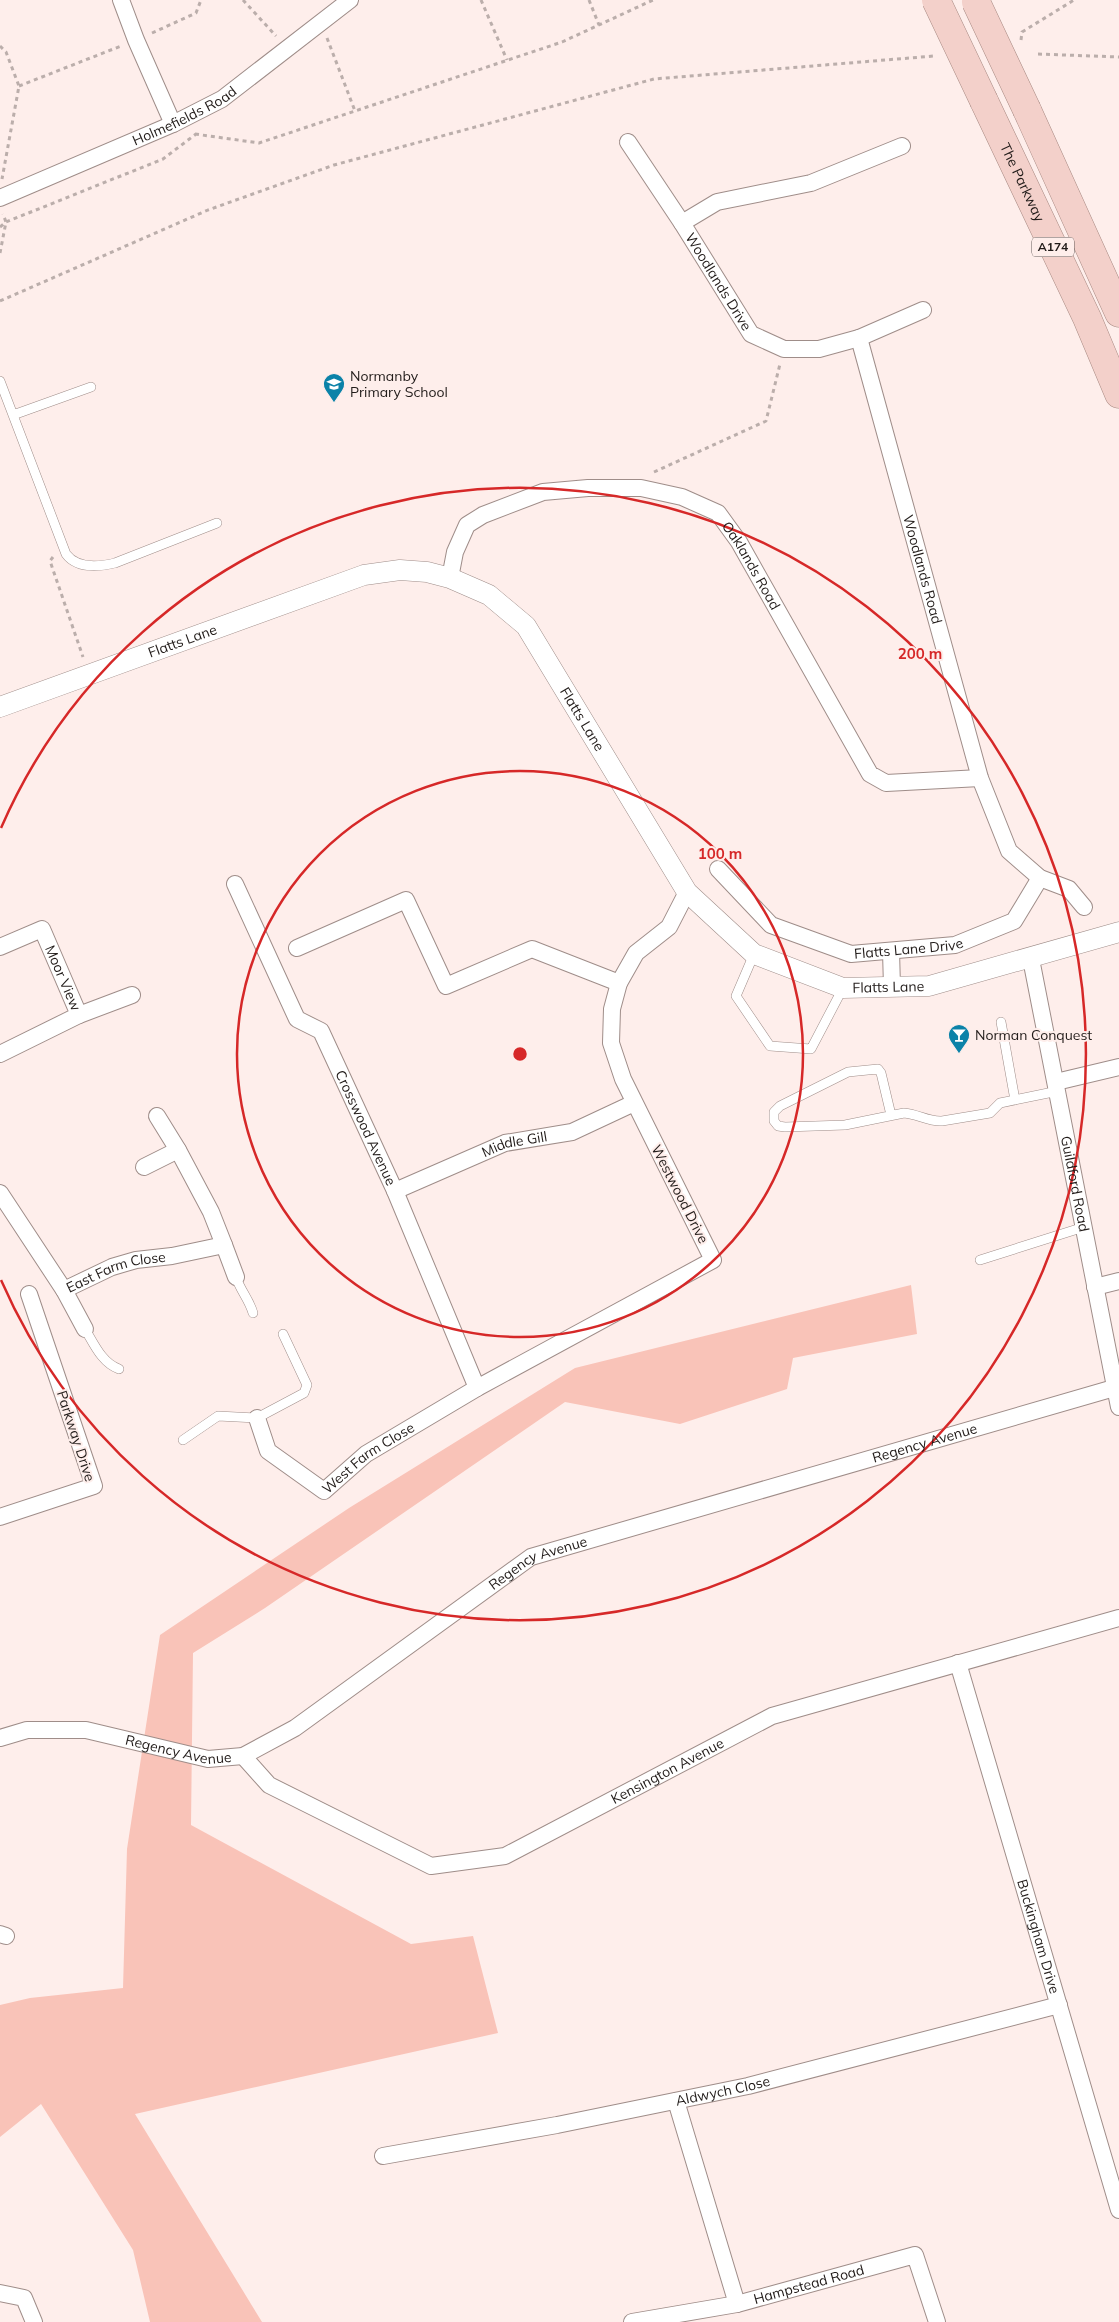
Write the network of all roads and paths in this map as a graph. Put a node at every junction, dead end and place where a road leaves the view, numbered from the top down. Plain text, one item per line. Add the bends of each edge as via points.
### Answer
1 (121, 0) edge
2 (201, 0) edge
3 (243, 0) edge
4 (350, 0) edge
5 (481, 0) edge
6 (589, 0) edge
7 (653, 0) edge
8 (936, 0) edge
9 (1074, 0) edge
10 (975, 1) edge
11 (322, 22) junction
12 (599, 25) junction
13 (136, 40) junction
14 (0, 46) edge
15 (1020, 47) dead end
16 (288, 49) junction
17 (1038, 54) dead end
18 (934, 56) dead end
19 (1119, 57) edge
20 (507, 60) junction
21 (19, 86) junction
22 (355, 111) junction
23 (173, 124) junction
24 (201, 127) dead end
25 (196, 134) junction
26 (628, 142) dead end
27 (902, 146) dead end
28 (2, 180) dead end
29 (1, 206) edge
30 (6, 222) junction
31 (682, 223) junction
32 (0, 227) edge
33 (0, 253) edge
34 (0, 301) edge
35 (923, 310) dead end
36 (1119, 314) edge
37 (859, 338) junction
38 (784, 349) junction
39 (0, 381) edge
40 (91, 387) dead end
41 (1119, 394) edge
42 (13, 414) junction
43 (641, 488) junction
44 (217, 523) dead end
45 (62, 544) junction
46 (450, 578) junction
47 (89, 674) junction
48 (0, 708) edge
49 (980, 778) junction
50 (718, 869) dead end
51 (1040, 878) junction
52 (235, 884) dead end
53 (687, 892) junction
54 (1084, 907) dead end
55 (1119, 932) edge
56 (0, 947) edge
57 (297, 948) dead end
58 (890, 951) junction
59 (754, 954) junction
60 (1031, 959) junction
61 (619, 983) junction
62 (892, 987) junction
63 (843, 988) junction
64 (132, 995) dead end
65 (79, 1015) junction
66 (1001, 1022) dead end
67 (0, 1054) edge
68 (1119, 1067) edge
69 (1057, 1086) junction
70 (1015, 1100) junction
71 (634, 1103) junction
72 (891, 1115) junction
73 (157, 1116) dead end
74 (178, 1150) junction
75 (144, 1167) dead end
76 (395, 1191) junction
77 (0, 1193) edge
78 (1084, 1227) junction
79 (224, 1245) junction
80 (980, 1260) dead end
81 (236, 1277) joint
82 (1119, 1281) edge
83 (1095, 1287) junction
84 (64, 1290) junction
85 (28, 1294) dead end
86 (253, 1313) dead end
87 (85, 1329) joint
88 (283, 1334) dead end
89 (119, 1369) dead end
90 (476, 1388) junction
91 (1114, 1388) junction
92 (1119, 1407) edge
93 (257, 1418) junction
94 (183, 1440) dead end
95 (0, 1517) edge
96 (1119, 1618) edge
97 (958, 1664) junction
98 (0, 1738) edge
99 (243, 1756) junction
100 (1059, 2005) junction
101 (676, 2101) junction
102 (383, 2156) dead end
103 (1119, 2210) edge
104 (0, 2293) edge
105 (737, 2304) junction
106 (34, 2322) edge
107 (632, 2322) edge
108 (937, 2322) edge

1 - 13 street
2 - 13 path via 196,13
3 - 16 path
4 - 11 street, Holmefields Road
5 - 20 path
6 - 12 path
7 - 12 path
8 - 41 highway, The Parkway / A174, bridge via 1087,318
9 - 15 path via 1022,32
10 - 36 highway, A174, bridge
11 - 16 street, Holmefields Road
11 - 22 path
12 - 20 path via 562,42
13 - 21 path
13 - 23 street
14 - 21 path via 6,52
16 - 23 street, Holmefields Road via 222,99
17 - 19 path
18 - 34 path via 654,80 334,165 208,210
20 - 22 path
21 - 28 path
22 - 25 path via 259,143
23 - 29 street, Holmefields Road
24 - 25 path
25 - 30 path via 163,159
26 - 31 street
27 - 31 street, Woodlands Drive via 811,184 716,202
29 - 30 path
30 - 32 path
30 - 33 path
31 - 38 street, Woodlands Drive via 751,334
35 - 37 street, Woodlands Drive
37 - 38 street, Woodlands Drive via 819,349
37 - 49 street, Woodlands Road
38 - 43 path via 766,421 649,474
39 - 42 lane
40 - 42 lane
42 - 45 lane
43 - 46 street, Oaklands Road via 542,492 483,515 468,525 455,552
43 - 49 street, Oaklands Road via 682,497 718,513 739,542 870,774 886,783
44 - 45 lane via 151,550 100,566 70,560
45 - 47 path via 50,561
46 - 47 street, Flatts Lane via 400,570 364,575
46 - 53 street, Flatts Lane via 489,595 526,626
47 - 48 street, Flatts Lane
49 - 51 street, Woodlands Road via 1009,851
50 - 58 street, Flatts Lane Drive via 771,925 851,954
51 - 54 street, Woodlands Road via 1069,889
51 - 58 street, Flatts Lane Drive via 1014,921 955,945
52 - 76 street, Crosswood Avenue via 297,1019 321,1031
53 - 59 street, Flatts Lane
53 - 61 street, Westwood Drive via 669,927 636,953
55 - 60 street, Flatts Lane
56 - 65 street, Moor View via 42,929
57 - 61 street via 406,900 446,986 532,949
58 - 62 street
59 - 63 street, Flatts Lane
59 - 63 lane via 736,996 770,1046 810,1049
60 - 62 street, Flatts Lane via 929,986
60 - 69 street, Guildford Road
61 - 71 street, Westwood Drive via 612,1009 611,1043
62 - 63 street, Flatts Lane
64 - 65 street
65 - 67 street, Moor View
66 - 70 lane
68 - 69 street
69 - 70 lane
69 - 78 street, Guildford Road
70 - 72 lane via 1000,1103 990,1113 942,1121 914,1114
71 - 76 street, Middle Gill via 572,1132 505,1143
71 - 90 street, Westwood Drive via 713,1260
72 - 72 lane via 845,1125 785,1127 774,1121 774,1112 780,1106 848,1072 878,1069
73 - 74 street
74 - 75 street
74 - 79 street via 211,1212
76 - 90 street, Crosswood Avenue
77 - 84 street, East Farm Close
78 - 80 lane
78 - 83 street, Guildford Road
79 - 81 street
79 - 84 street, East Farm Close via 136,1260 112,1267
81 - 86 lane
82 - 83 street
83 - 91 street, Guildford Road
84 - 87 street
85 - 95 street, Parkway Drive via 94,1486
87 - 89 lane via 110,1366
88 - 93 lane via 307,1385 306,1390
90 - 93 street, West Farm Close via 366,1454 324,1491 268,1451
91 - 92 street, Guildford Road
91 - 99 street, Regency Avenue via 531,1558 295,1728
93 - 94 lane via 218,1416
96 - 97 street, Kensington Avenue
97 - 99 street, Kensington Avenue via 772,1716 505,1856 431,1866 268,1784
97 - 100 street, Buckingham Drive
98 - 99 street, Regency Avenue via 27,1730 86,1730 208,1759
100 - 101 street, Aldwych Close via 748,2086
100 - 103 street, Buckingham Drive
101 - 102 street, Aldwych Close
101 - 105 street
104 - 106 street via 24,2298
105 - 107 street, Hampstead Road
105 - 108 street, Hampstead Road via 915,2255

